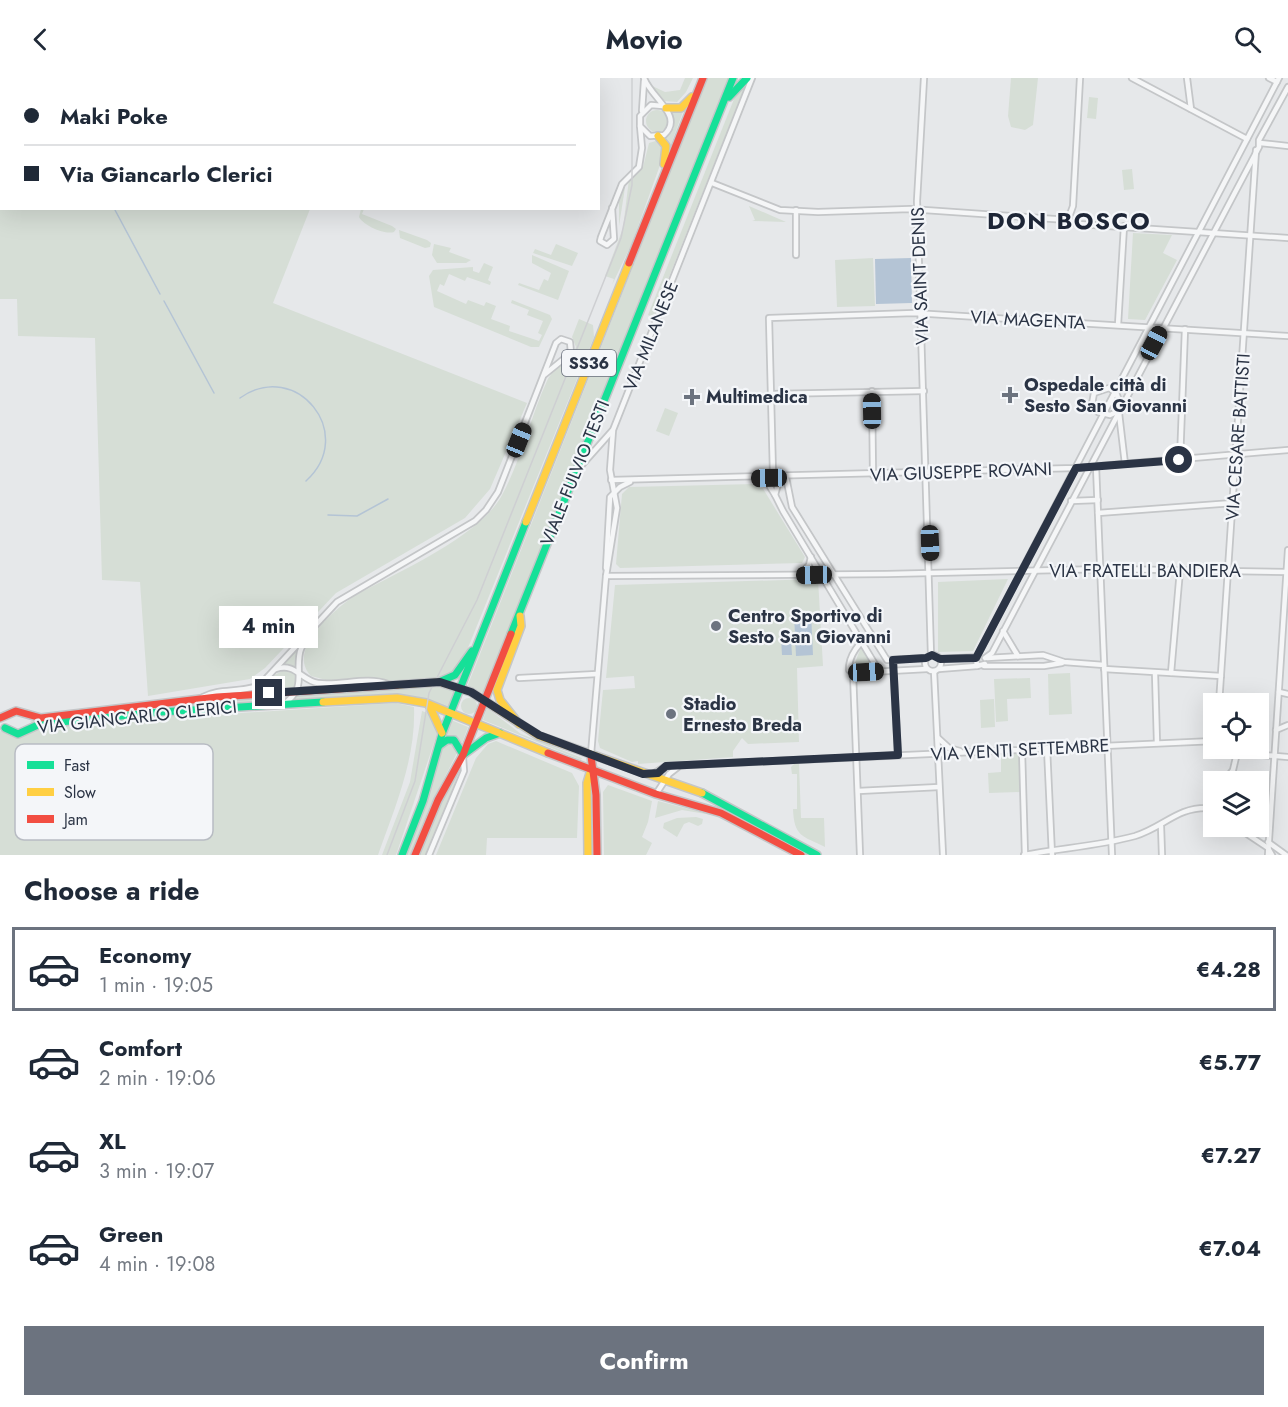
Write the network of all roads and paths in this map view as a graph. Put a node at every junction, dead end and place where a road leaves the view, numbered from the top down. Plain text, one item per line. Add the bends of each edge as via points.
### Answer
1 (644, 78) edge
2 (703, 78) edge
3 (733, 78) edge
4 (747, 78) edge
5 (752, 78) edge
6 (924, 78) edge
7 (1080, 78) edge
8 (1132, 78) edge
9 (1186, 78) edge
10 (1269, 78) edge
11 (1278, 80) edge
12 (1288, 87) edge
13 (697, 91) junction
14 (665, 107) junction
15 (1191, 109) junction
16 (642, 112) junction
17 (717, 117) junction
18 (640, 126) junction
19 (656, 136) junction
20 (1247, 140) junction
21 (1260, 142) junction
22 (1288, 146) edge
23 (642, 148) junction
24 (1256, 150) junction
25 (1246, 168) junction
26 (1255, 171) junction
27 (712, 183) junction
28 (612, 208) junction
29 (794, 210) junction
30 (917, 210) junction
31 (647, 216) junction
32 (1068, 220) junction
33 (1124, 226) junction
34 (1201, 232) junction
35 (1212, 233) junction
36 (1252, 236) junction
37 (1288, 238) edge
38 (796, 255) dead end
39 (921, 313) junction
40 (1118, 325) junction
41 (1150, 327) junction
42 (1163, 327) junction
43 (1185, 329) junction
44 (1246, 333) junction
45 (1288, 336) edge
46 (544, 375) junction
47 (872, 391) junction
48 (924, 391) junction
49 (1116, 392) junction
50 (771, 394) junction
51 (1120, 410) junction
52 (1104, 416) junction
53 (613, 430) junction
54 (1288, 450) edge
55 (1236, 454) junction
56 (1179, 460) junction
57 (1125, 464) junction
58 (1096, 466) junction
59 (1089, 467) junction
60 (1076, 468) junction
61 (576, 471) junction
62 (927, 473) junction
63 (873, 475) junction
64 (780, 477) junction
65 (786, 477) junction
66 (769, 478) junction
67 (611, 480) junction
68 (633, 481) junction
69 (614, 492) junction
70 (775, 495) junction
71 (1098, 500) junction
72 (1071, 501) junction
73 (1233, 503) junction
74 (792, 507) junction
75 (783, 511) junction
76 (1098, 513) junction
77 (1288, 550) edge
78 (810, 557) junction
79 (1100, 569) junction
80 (1007, 570) junction
81 (1023, 570) junction
82 (1035, 570) junction
83 (1180, 570) junction
84 (1229, 572) junction
85 (1287, 572) edge
86 (931, 573) junction
87 (800, 575) junction
88 (821, 575) junction
89 (833, 575) junction
90 (606, 576) junction
91 (1016, 582) junction
92 (520, 612) junction
93 (317, 624) junction
94 (1003, 631) junction
95 (871, 634) junction
96 (861, 641) junction
97 (476, 648) junction
98 (1018, 656) junction
99 (929, 657) junction
100 (976, 658) junction
101 (985, 658) junction
102 (940, 659) junction
103 (890, 660) junction
104 (1064, 662) junction
105 (980, 666) junction
106 (1104, 667) junction
107 (927, 669) junction
108 (273, 670) junction
109 (893, 670) junction
110 (937, 670) junction
111 (879, 671) junction
112 (853, 672) junction
113 (1155, 672) junction
114 (300, 673) junction
115 (597, 674) junction
116 (1171, 674) junction
117 (1221, 676) junction
118 (268, 677) junction
119 (519, 678) dead end
120 (440, 682) junction
121 (394, 686) junction
122 (461, 688) junction
123 (297, 692) junction
124 (1279, 692) junction
125 (269, 693) junction
126 (1220, 693) edge
127 (1288, 694) edge
128 (199, 699) junction
129 (485, 700) junction
130 (284, 704) junction
131 (429, 705) junction
132 (451, 713) junction
133 (24, 714) junction
134 (3, 717) edge
135 (476, 722) junction
136 (519, 724) junction
137 (1288, 725) edge
138 (2, 727) edge
139 (26, 729) junction
140 (1276, 730) junction
141 (500, 733) junction
142 (442, 734) junction
143 (938, 738) junction
144 (1203, 741) edge
145 (1157, 743) junction
146 (439, 746) junction
147 (1108, 746) junction
148 (1047, 748) junction
149 (1022, 750) junction
150 (966, 752) junction
151 (938, 754) junction
152 (463, 755) junction
153 (898, 755) junction
154 (1269, 755) edge
155 (1274, 755) junction
156 (591, 756) junction
157 (856, 757) junction
158 (1288, 757) edge
159 (683, 765) junction
160 (591, 770) junction
161 (643, 774) junction
162 (663, 781) junction
163 (939, 787) junction
164 (858, 790) junction
165 (656, 794) junction
166 (1203, 809) edge
167 (1161, 826) junction
168 (1252, 837) edge
169 (1112, 841) junction
170 (1268, 842) junction
171 (1268, 848) junction
172 (1052, 852) edge
173 (402, 855) edge
174 (415, 855) edge
175 (429, 855) edge
176 (588, 855) edge
177 (597, 855) edge
178 (801, 855) edge
179 (817, 855) edge
180 (860, 855) edge
181 (943, 855) edge
182 (1025, 855) edge
183 (1112, 855) edge
184 (1162, 855) edge
185 (1270, 855) edge
186 (1286, 855) edge

1 - 14 street via 651,94
1 - 16 street
2 - 13 main road, VIALE FULVIO TESTI / SS36
3 - 17 main road, VIALE FULVIO TESTI / SS36
4 - 17 main road
5 - 27 street
6 - 30 street, VIA SAINT DENIS
7 - 32 street via 1073,206
8 - 15 street
9 - 15 street
10 - 11 street
11 - 20 street
12 - 21 street
13 - 14 main road via 681,108
13 - 31 main road, VIALE FULVIO TESTI / SS36
14 - 16 street via 651,105
14 - 19 street via 671,124 668,131
15 - 20 street
16 - 18 street
17 - 61 main road, VIALE FULVIO TESTI / SS36
18 - 19 street via 645,133
18 - 23 street
19 - 23 street
19 - 31 main road via 666,146 667,154
20 - 21 street
20 - 24 street via 1249,149
20 - 34 street
21 - 22 street
21 - 24 street
23 - 28 street via 639,167 625,179
24 - 25 street
24 - 26 street, VIA CESARE BATTISTI
25 - 26 street
25 - 35 street
26 - 36 street, VIA CESARE BATTISTI
27 - 29 street via 780,210
27 - 53 street, VIA MILANESE
28 - 28 street via 614,239 607,245 600,241
29 - 30 street
29 - 38 street
30 - 32 street
30 - 39 street, VIA SAINT DENIS
31 - 97 main road, VIALE FULVIO TESTI / SS36
32 - 33 street
33 - 34 street
33 - 40 street
34 - 35 street
34 - 41 street
35 - 36 street
35 - 42 street
36 - 37 street
36 - 44 street, VIA CESARE BATTISTI
39 - 40 street, VIA MAGENTA
39 - 48 street, VIA SAINT DENIS
39 - 50 street, VIA MAGENTA via 769,318
40 - 41 street, VIA MAGENTA
41 - 42 street, VIA MAGENTA
41 - 49 street
42 - 43 street, VIA MAGENTA
42 - 51 street
43 - 44 street, VIA MAGENTA
43 - 56 street
44 - 45 street, VIA MAGENTA
44 - 55 street, VIA CESARE BATTISTI
46 - 46 street via 571,353 566,339 558,341
46 - 93 street via 498,492 486,510 459,531 354,590
47 - 48 street
47 - 50 street
47 - 63 street
48 - 62 street, VIA SAINT DENIS
49 - 51 street
49 - 52 street
49 - 52 street via 1109,388 1095,393 1092,405
50 - 66 street via 773,474
51 - 52 street
51 - 57 street
51 - 59 street
52 - 60 street
53 - 61 street
53 - 67 street, VIA MILANESE
54 - 55 street, VIA GIUSEPPE ROVANI
55 - 56 street, VIA GIUSEPPE ROVANI
55 - 73 street, VIA CESARE BATTISTI
56 - 57 street, VIA GIUSEPPE ROVANI
57 - 58 street, VIA GIUSEPPE ROVANI
58 - 59 street, VIA GIUSEPPE ROVANI
58 - 71 street
59 - 60 street, VIA GIUSEPPE ROVANI
59 - 72 street
60 - 62 street, VIA GIUSEPPE ROVANI
60 - 81 street
61 - 92 main road, VIALE FULVIO TESTI / SS36
62 - 63 street, VIA GIUSEPPE ROVANI
62 - 86 street, VIA SAINT DENIS
63 - 65 street, VIA GIUSEPPE ROVANI
64 - 65 street, VIA GIUSEPPE ROVANI
64 - 66 street, VIA GIUSEPPE ROVANI
64 - 70 street
65 - 74 street
66 - 68 street, VIA GIUSEPPE ROVANI
66 - 70 street
67 - 68 street, VIA GIUSEPPE ROVANI
67 - 69 street, VIA MILANESE
68 - 69 street, VIA GIUSEPPE ROVANI
69 - 90 street, VIA MILANESE via 609,503
69 - 90 street, VIA MILANESE via 617,508
70 - 75 street
71 - 72 street
71 - 76 street
72 - 82 street
73 - 76 street
73 - 84 street, VIA CESARE BATTISTI
74 - 75 street
74 - 89 street
75 - 78 street
76 - 79 street
77 - 85 street
78 - 87 street via 809,565
78 - 88 street
79 - 82 street, VIA FRATELLI BANDIERA
79 - 83 street, VIA FRATELLI BANDIERA
79 - 106 street
80 - 81 street, VIA FRATELLI BANDIERA
80 - 86 street, VIA FRATELLI BANDIERA
80 - 91 street
81 - 82 street, VIA FRATELLI BANDIERA
81 - 91 street
82 - 94 street
83 - 84 street, VIA FRATELLI BANDIERA
83 - 116 street
84 - 85 street, VIA FRATELLI BANDIERA
84 - 117 street, VIA CESARE BATTISTI
85 - 124 street
86 - 89 street, VIA FRATELLI BANDIERA
86 - 99 street, VIA SAINT DENIS
87 - 88 street, VIA FRATELLI BANDIERA
87 - 90 street, VIA FRATELLI BANDIERA
88 - 89 street, VIA FRATELLI BANDIERA
88 - 96 street
89 - 95 street
90 - 115 street, VIA MILANESE
91 - 100 street
92 - 129 main road, VIALE FULVIO TESTI / SS36
92 - 136 main road via 521,626 497,690 503,707
93 - 108 street
93 - 114 street via 302,646
94 - 98 street
94 - 101 street via 992,653
95 - 96 street
95 - 103 street
96 - 111 street
96 - 112 street via 849,664
97 - 120 main road via 455,675
97 - 122 main road, VIALE FULVIO TESTI / SS36
98 - 101 street
98 - 104 street via 1043,654
99 - 102 street
99 - 103 street
99 - 107 street, VIA SAINT DENIS
100 - 101 street
100 - 102 street
100 - 105 street
101 - 105 street
102 - 110 street
103 - 109 street
104 - 105 street via 1044,666
104 - 106 street
105 - 110 street
106 - 113 street
106 - 147 street
107 - 109 street
107 - 110 street
108 - 114 street, VIA GIANCARLO CLERICI via 286,667
108 - 118 street, VIA GIANCARLO CLERICI
109 - 111 street
109 - 153 street
110 - 143 street
111 - 112 street
112 - 157 street
113 - 116 street
113 - 145 street
114 - 121 street, VIA GIANCARLO CLERICI via 319,683 381,682
114 - 123 street
115 - 119 street
115 - 156 street, VIA MILANESE
116 - 117 street
117 - 126 street, VIA CESARE BATTISTI
118 - 125 street
118 - 128 street, VIA GIANCARLO CLERICI via 254,688
120 - 121 main road, VIA GIANCARLO CLERICI
120 - 122 main road, VIA GIANCARLO CLERICI
121 - 123 main road, VIA GIANCARLO CLERICI
122 - 129 main road
122 - 132 main road, VIALE FULVIO TESTI
123 - 125 main road, VIA GIANCARLO CLERICI
123 - 130 street
124 - 127 street
124 - 140 street
125 - 128 main road, VIA GIANCARLO CLERICI
125 - 130 street
128 - 133 main road, VIA GIANCARLO CLERICI via 41,718
129 - 135 main road, VIALE FULVIO TESTI
129 - 136 main road
130 - 131 main road, VIA GIANCARLO CLERICI via 397,698
130 - 139 main road, VIA GIANCARLO CLERICI via 50,723
131 - 132 main road, VIA GIANCARLO CLERICI
131 - 142 main road
132 - 135 main road
132 - 142 main road, VIALE FULVIO TESTI
133 - 134 main road via 16,711
133 - 139 main road
134 - 138 main road
135 - 141 main road
135 - 152 main road, VIALE FULVIO TESTI
136 - 156 main road
137 - 140 street
138 - 139 main road via 12,734
140 - 155 street
141 - 152 main road
141 - 160 main road
142 - 146 main road, VIALE FULVIO TESTI
143 - 150 street via 949,748
143 - 151 street
144 - 145 street, VIA VENTI SETTEMBRE
145 - 147 street, VIA VENTI SETTEMBRE
146 - 152 main road via 453,740 460,744
146 - 173 main road, VIALE FULVIO TESTI
147 - 148 street, VIA VENTI SETTEMBRE
147 - 169 street
148 - 149 street, VIA VENTI SETTEMBRE
148 - 172 street
149 - 150 street, VIA VENTI SETTEMBRE
149 - 182 street
150 - 151 street, VIA VENTI SETTEMBRE
151 - 153 street, VIA VENTI SETTEMBRE
151 - 163 street
152 - 174 main road, VIALE FULVIO TESTI via 438,800
152 - 175 street, VIALE FULVIO TESTI via 464,771
153 - 157 street, VIA VENTI SETTEMBRE
154 - 155 street
155 - 158 street
155 - 170 street
156 - 160 main road, VIA MILANESE
156 - 161 main road
157 - 159 street, VIA VENTI SETTEMBRE
157 - 164 street
159 - 161 street, VIA VENTI SETTEMBRE
159 - 162 street
160 - 165 main road
160 - 176 main road, VIA MILANESE via 587,783
160 - 177 main road, VIA MILANESE via 596,795
161 - 162 main road
162 - 165 street
162 - 179 main road via 694,789
163 - 164 street
163 - 181 street
164 - 180 street
165 - 178 main road via 728,816
166 - 167 street via 1188,809
167 - 169 street
167 - 184 street
168 - 171 street
169 - 172 street
169 - 183 street
170 - 171 street
170 - 186 street
171 - 185 street
172 - 182 street

